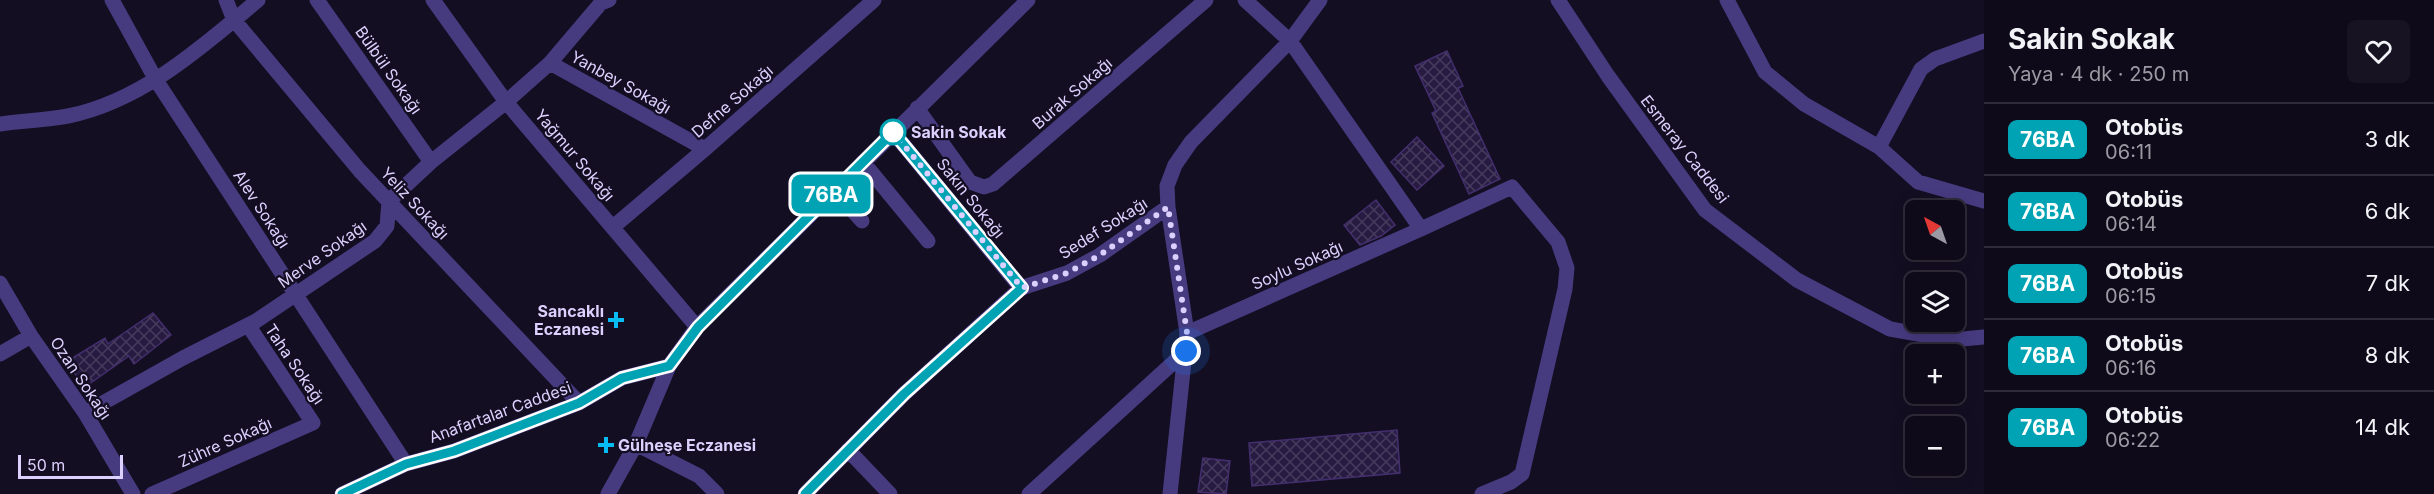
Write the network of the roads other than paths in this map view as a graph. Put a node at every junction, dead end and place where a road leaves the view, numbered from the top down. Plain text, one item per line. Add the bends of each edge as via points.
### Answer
1 (112, 0) edge
2 (226, 0) edge
3 (258, 0) edge
4 (317, 0) edge
5 (433, 0) edge
6 (874, 0) edge
7 (1028, 0) edge
8 (1206, 0) edge
9 (1245, 0) edge
10 (1320, 0) edge
11 (1558, 0) edge
12 (1727, 0) edge
13 (603, 1) edge
14 (234, 20) junction
15 (1290, 41) junction
16 (1984, 41) edge
17 (550, 63) junction
18 (156, 80) junction
19 (506, 102) junction
20 (917, 108) junction
21 (0, 124) edge
22 (893, 132) junction
23 (1879, 147) junction
24 (705, 149) junction
25 (431, 162) junction
26 (863, 162) junction
27 (834, 190) junction
28 (389, 201) junction
29 (1984, 201) edge
30 (1168, 207) junction
31 (862, 221) dead end
32 (613, 227) junction
33 (1421, 230) junction
34 (928, 241) dead end
35 (0, 283) edge
36 (1022, 288) junction
37 (296, 294) junction
38 (248, 325) junction
39 (698, 327) junction
40 (1187, 333) junction
41 (31, 336) junction
42 (1984, 337) edge
43 (1186, 351) junction
44 (0, 354) edge
45 (669, 366) junction
46 (579, 403) junction
47 (85, 413) junction
48 (313, 423) joint
49 (636, 444) junction
50 (848, 450) junction
51 (406, 464) junction
52 (133, 494) edge
53 (152, 494) edge
54 (342, 494) edge
55 (608, 494) edge
56 (717, 494) edge
57 (805, 494) edge
58 (890, 494) edge
59 (1029, 494) edge
60 (1170, 494) edge
61 (1482, 494) edge

1 - 18 street, Alev Sokağı
2 - 14 street, Yeliz Sokağı
3 - 14 street
4 - 25 street, Bülbül Sokağı
5 - 19 street, Yağmur Sokağı
6 - 24 street, Defne Sokağı
7 - 20 street
8 - 20 street, Burak Sokağı via 993,184 970,182
9 - 15 street
10 - 15 street, Sedef Sokağı
11 - 42 street, Esmeray Caddesi via 1705,210 1797,280 1890,329 1952,340
12 - 23 street via 1765,72 1804,104
13 - 17 street
14 - 18 street
14 - 28 street, Yeliz Sokağı
15 - 30 street, Sedef Sokağı via 1191,142 1175,165 1167,186
15 - 33 street
16 - 23 street via 1935,59 1921,69
17 - 19 street
17 - 24 street, Yanbey Sokağı
18 - 21 street via 69,116
18 - 37 street, Alev Sokağı
19 - 25 street
19 - 32 street, Yağmur Sokağı
20 - 22 street
22 - 26 street
22 - 36 street, Sakın Sokağı
23 - 29 street via 1918,182
24 - 32 street, Defne Sokağı
25 - 28 street
26 - 27 street
26 - 34 street
27 - 31 street
27 - 39 street
28 - 37 street, Merve Sokağı via 387,226 375,241
28 - 46 street, Yeliz Sokağı
30 - 36 street, Sedef Sokağı via 1092,260
30 - 40 street
32 - 39 street, Yağmur Sokağı
33 - 40 street, Soylu Sokağı
33 - 61 street, Soylu Sokağı via 1512,188 1558,242 1567,268 1521,474
35 - 41 street, Ozan Sokağı
36 - 50 street, Sedef Sokağı
37 - 38 street, Merve Sokağı
37 - 51 street, Alev Sokağı
38 - 47 street, Merve Sokağı
38 - 48 street, Taha Sokağı
39 - 45 street
40 - 43 street
41 - 44 street
41 - 47 street, Ozan Sokağı
43 - 59 street
43 - 60 street
45 - 46 street, Anafartalar Caddesi via 622,378
45 - 49 street
46 - 51 street, Anafartalar Caddesi via 454,451
47 - 52 street, Ozan Sokağı
48 - 53 street, Zühre Sokağı
49 - 55 street
49 - 56 street via 699,476
50 - 57 street, Sedef Sokağı
50 - 58 street
51 - 54 street, Anafartalar Caddesi

